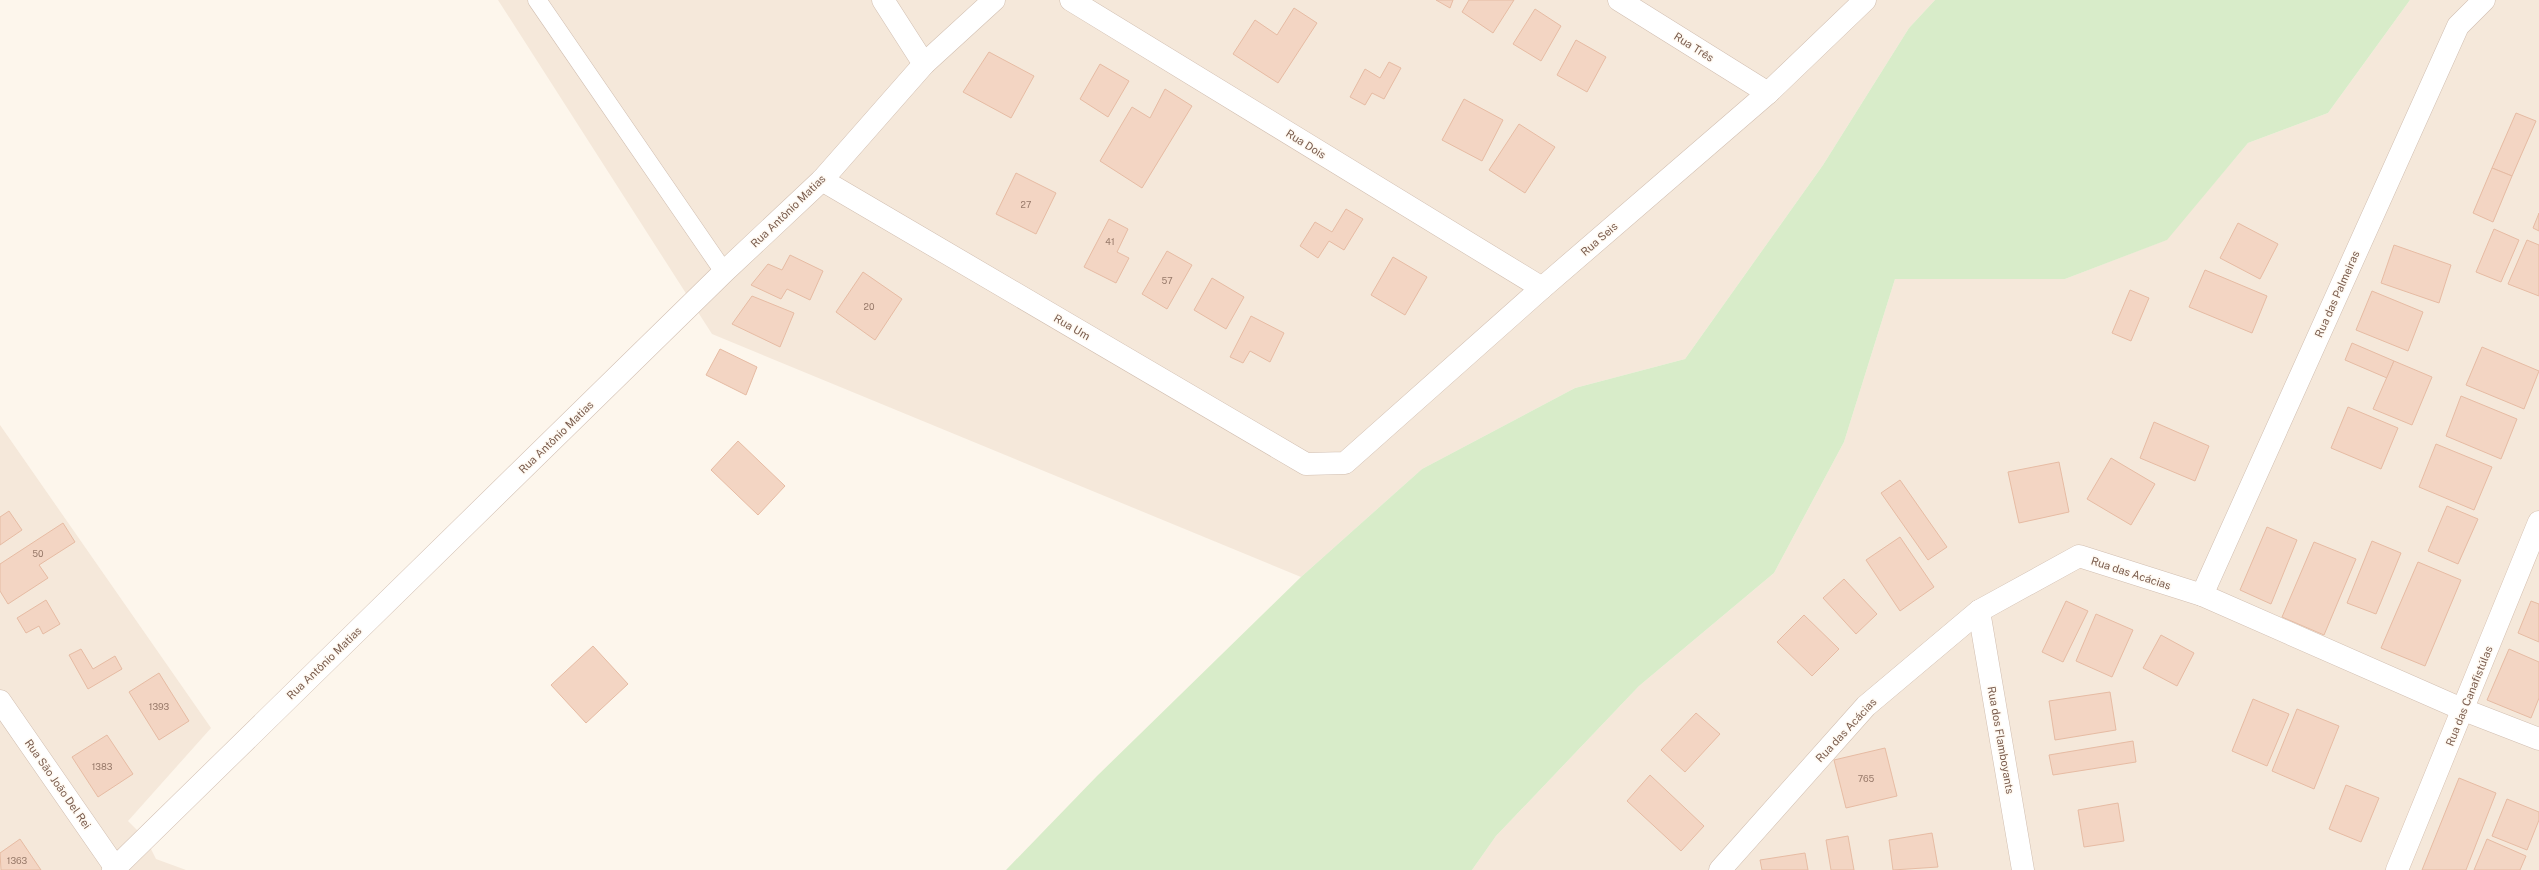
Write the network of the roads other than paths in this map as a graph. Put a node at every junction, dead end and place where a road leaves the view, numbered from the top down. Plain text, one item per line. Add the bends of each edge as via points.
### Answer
1 (537, 0) edge
2 (883, 0) edge
3 (994, 0) edge
4 (1071, 0) edge
5 (1619, 0) edge
6 (1865, 0) edge
7 (2484, 0) edge
8 (924, 64) junction
9 (1768, 94) junction
10 (822, 180) junction
11 (724, 272) junction
12 (1542, 288) junction
13 (1325, 464) joint
14 (2539, 522) edge
15 (2202, 595) junction
16 (1979, 611) junction
17 (0, 701) edge
18 (2464, 710) junction
19 (2539, 739) edge
20 (114, 869) edge
21 (1720, 870) edge
22 (2023, 870) edge
23 (2397, 870) edge

1 - 11 lane
2 - 8 street
3 - 8 street, Rua Antônio Matias
4 - 12 street, Rua Dois
5 - 9 street, Rua Três
6 - 9 street, Rua Seis
7 - 15 street, Rua das Palmeiras via 2458,26
8 - 10 street, Rua Antônio Matias
9 - 12 street, Rua Seis
10 - 11 street, Rua Antônio Matias
10 - 13 street, Rua Um via 1306,464
11 - 20 street, Rua Antônio Matias
12 - 13 street, Rua Seis via 1345,463
14 - 18 street, Rua das Canafistúlas
15 - 16 street, Rua das Acácias via 2079,556
15 - 18 street, Rua das Acácias
16 - 21 street, Rua das Acácias via 1866,706
16 - 22 street, Rua dos Flamboyants
17 - 20 street, Rua São João Del Rei
18 - 19 street, Rua das Acácias
18 - 23 street, Rua das Canafistúlas

